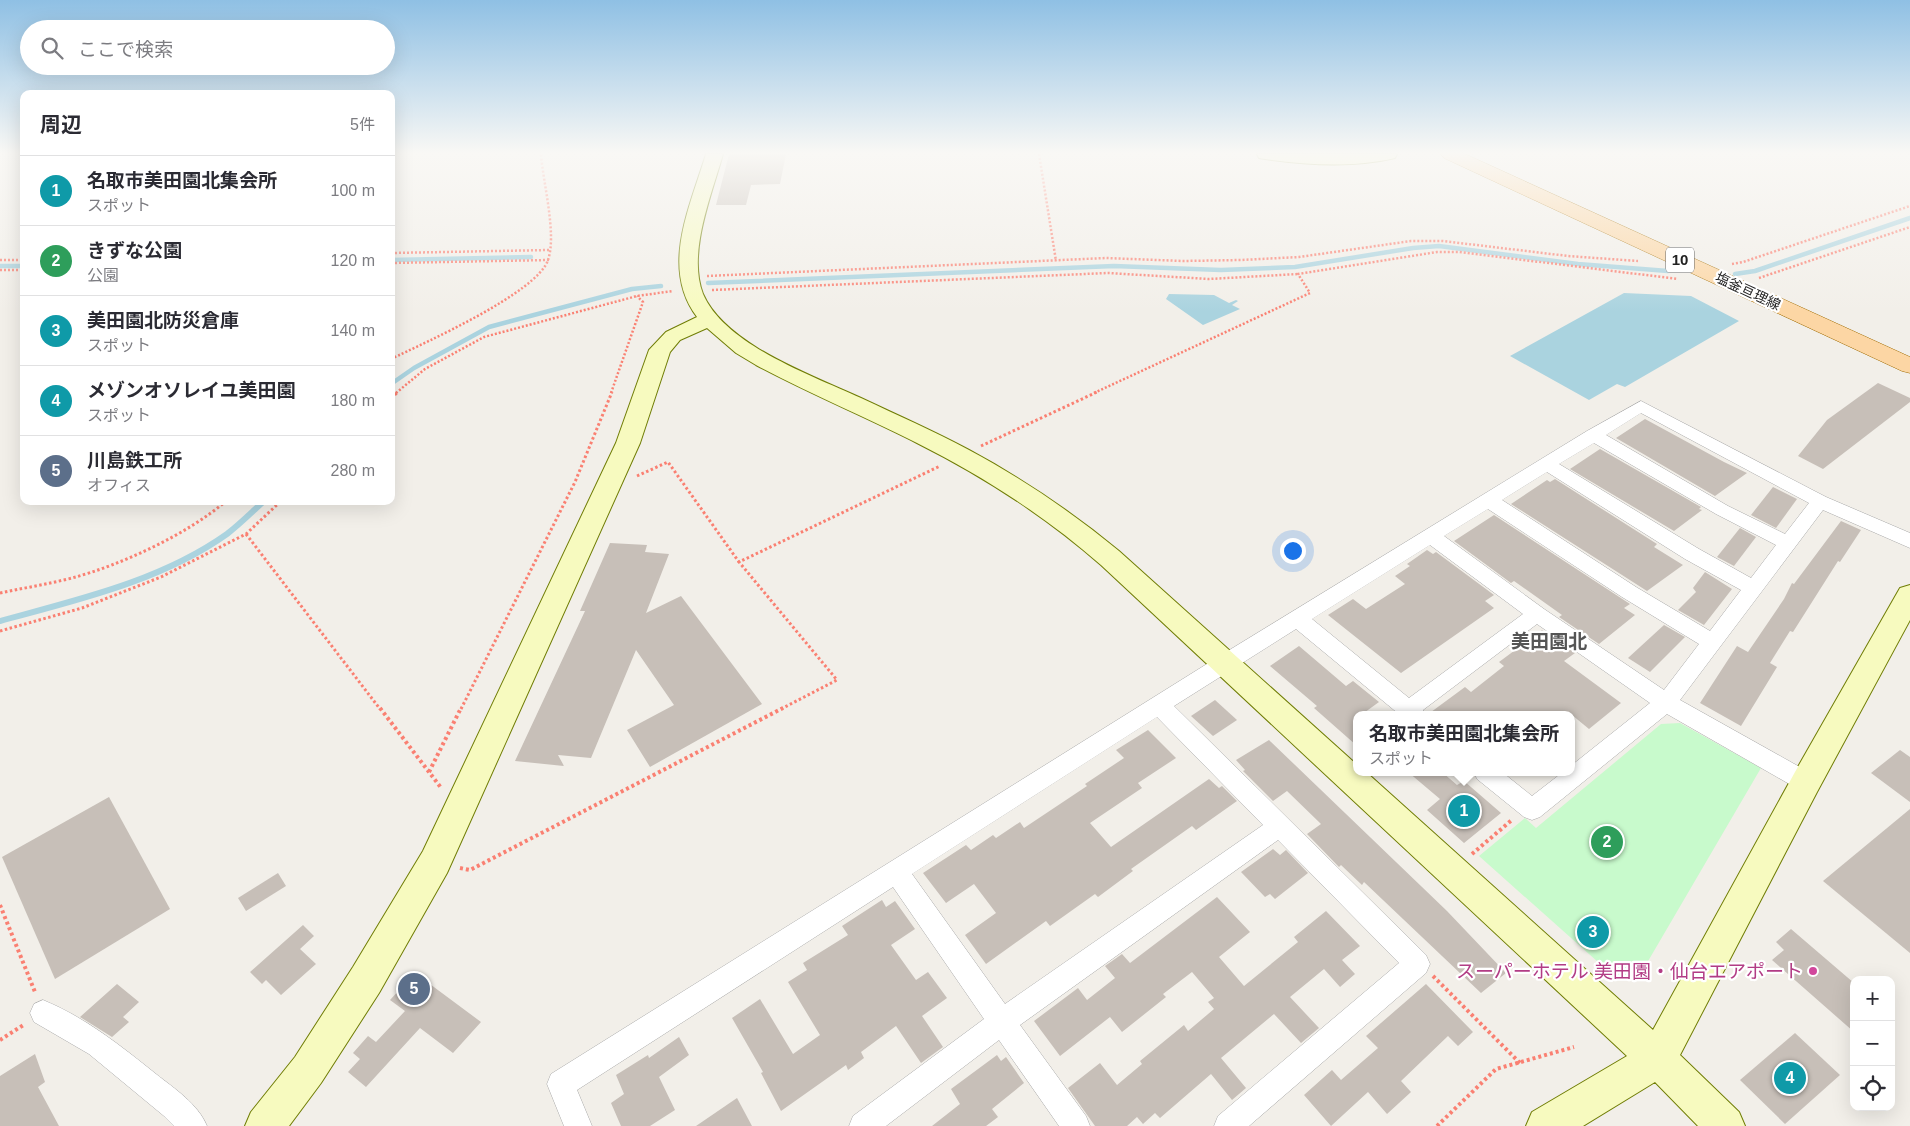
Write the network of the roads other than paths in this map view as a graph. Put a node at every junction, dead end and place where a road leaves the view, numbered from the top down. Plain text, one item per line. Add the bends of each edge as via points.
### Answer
1 (700, 207) edge
2 (1564, 207) edge
3 (710, 319) junction
4 (1910, 366) edge
5 (1594, 435) junction
6 (1546, 464) junction
7 (1488, 500) junction
8 (1820, 501) junction
9 (1431, 536) junction
10 (1910, 541) edge
11 (1788, 543) junction
12 (1754, 588) junction
13 (1910, 595) edge
14 (1537, 614) junction
15 (1297, 618) junction
16 (1712, 642) junction
17 (1226, 663) junction
18 (1666, 703) junction
19 (1159, 705) junction
20 (1411, 711) edge
21 (1413, 711) edge
22 (1490, 776) edge
23 (1575, 776) edge
24 (1575, 776) edge
25 (1806, 782) junction
26 (1280, 826) junction
27 (896, 872) junction
28 (43, 1013) road end
29 (1002, 1022) junction
30 (1658, 1059) junction
31 (193, 1126) edge
32 (265, 1126) edge
33 (578, 1126) edge
34 (863, 1126) edge
35 (1076, 1126) edge
36 (1228, 1126) edge
37 (1546, 1126) edge
38 (1725, 1126) edge

1 - 3 street via 689,247 691,286
2 - 4 main road, 塩釜亘理線 / 10
3 - 17 street via 736,343 767,362 960,456 1013,486 1071,525
3 - 32 street via 674,336 660,350 628,443 435,862 340,1021
5 - 6 street
5 - 8 street via 1640,406
5 - 11 street via 1722,510
6 - 7 street
6 - 12 street via 1692,554
7 - 9 street
7 - 16 street
8 - 10 street
8 - 11 street
9 - 14 street
9 - 15 street
11 - 12 street
12 - 16 street
13 - 25 street
14 - 18 street
14 - 21 street
15 - 17 street
15 - 20 street
16 - 18 street
17 - 19 street
17 - 30 street
18 - 23 street
18 - 25 street
19 - 26 street
19 - 27 street
22 - 24 street via 1532,810
25 - 30 street
26 - 29 street
26 - 36 street via 1417,964
27 - 29 street
27 - 33 street via 561,1084
28 - 31 street via 98,1045 174,1106
29 - 34 street
29 - 35 street
30 - 37 street
30 - 38 street

